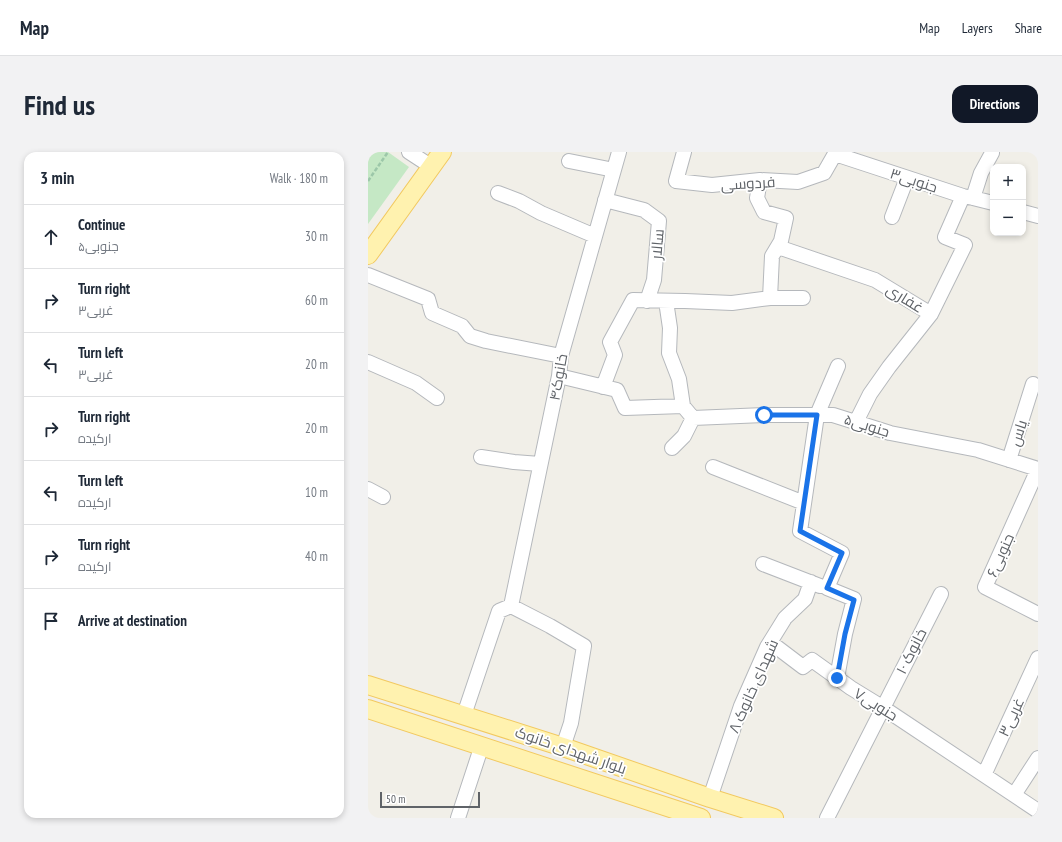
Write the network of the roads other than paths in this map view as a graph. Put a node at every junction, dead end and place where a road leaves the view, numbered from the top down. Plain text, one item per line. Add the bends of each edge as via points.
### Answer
1 (409, 152) edge
2 (442, 152) edge
3 (619, 152) edge
4 (684, 152) edge
5 (836, 153) edge
6 (992, 153) edge
7 (569, 161) dead end
8 (432, 167) junction
9 (614, 170) junction
10 (907, 178) junction
11 (760, 180) junction
12 (498, 193) dead end
13 (968, 197) junction
14 (605, 200) junction
15 (990, 202) edge
16 (1026, 213) edge
17 (1038, 216) edge
18 (892, 218) dead end
19 (595, 236) junction
20 (778, 247) junction
21 (368, 255) edge
22 (368, 275) edge
23 (770, 298) junction
24 (803, 298) dead end
25 (647, 301) junction
26 (666, 301) junction
27 (931, 314) junction
28 (561, 356) junction
29 (368, 362) edge
30 (838, 366) dead end
31 (559, 376) junction
32 (1033, 384) dead end
33 (603, 387) junction
34 (437, 398) dead end
35 (683, 406) junction
36 (817, 415) junction
37 (693, 418) junction
38 (856, 422) junction
39 (672, 448) dead end
40 (481, 457) dead end
41 (1010, 460) junction
42 (540, 464) junction
43 (713, 467) dead end
44 (1038, 469) edge
45 (368, 489) edge
46 (383, 497) dead end
47 (804, 503) junction
48 (763, 564) dead end
49 (811, 582) junction
50 (827, 588) junction
51 (941, 594) dead end
52 (511, 606) junction
53 (1038, 614) edge
54 (770, 642) junction
55 (1038, 658) edge
56 (837, 678) junction
57 (368, 685) edge
58 (882, 707) junction
59 (368, 709) edge
60 (464, 715) junction
61 (482, 745) junction
62 (563, 747) junction
63 (1038, 758) edge
64 (984, 775) junction
65 (1014, 795) junction
66 (710, 798) junction
67 (1038, 811) edge
68 (458, 818) edge
69 (701, 818) edge
70 (774, 818) edge
71 (827, 818) edge

1 - 8 street
2 - 8 main road
3 - 9 street, خانوک۴
4 - 11 street, فردوسی via 676,181 712,185
5 - 10 street, جنوبی۳
5 - 11 street, فردوسی via 824,173 798,182
6 - 13 street
7 - 9 street
8 - 21 main road
9 - 14 street, خانوک۴
10 - 13 street, جنوبی۳
10 - 18 street
11 - 20 street via 757,198 764,212 786,218 782,241
12 - 19 street
13 - 15 street, جنوبی۳
13 - 27 street via 946,237 965,245
14 - 19 street, خانوک۴
14 - 25 street, سالار via 644,210 659,221 654,280
16 - 17 street
19 - 28 street, خانوک۴
20 - 23 street via 772,256
20 - 27 street, غفاری via 875,280
22 - 28 street via 428,299 432,313 462,326 470,336
23 - 24 street
23 - 26 street via 732,303
25 - 26 street
25 - 33 street via 633,300 610,342 615,355
26 - 35 street via 670,328 669,353 679,379
27 - 38 street, غفاری via 870,394
28 - 31 street, خانوک۴
29 - 34 street via 416,382
30 - 36 street
31 - 33 street
31 - 42 street, خانوک۴
32 - 41 street, یاس
33 - 35 street via 617,390 626,408
35 - 37 street
36 - 37 street, جنوبی۵
36 - 38 street, جنوبی۵ via 833,415
36 - 47 street
37 - 39 street via 684,436
38 - 41 street, جنوبی۵ via 890,432 978,450
40 - 42 street
41 - 44 street, جنوبی۵
42 - 52 street, خانوک۴
43 - 47 street
44 - 53 street, جنوبی۶ via 985,587
45 - 46 street
47 - 50 street via 800,531 842,553
48 - 49 street
49 - 50 street
49 - 54 street, شهدای خانوک ۸ via 805,599 785,618
50 - 56 street via 854,600
51 - 58 street, خانوک ۱۰
52 - 60 street via 499,611
52 - 62 street via 584,646 571,723
54 - 56 street, جنوبی۷ via 802,667 812,660
54 - 66 street, شهدای خانوک ۸ via 741,706
55 - 64 street, غربی۳
56 - 58 street, جنوبی۷
57 - 60 main road, بلوار شهدای خانوک
58 - 64 street, جنوبی۷
58 - 71 street, خانوک ۱۰
59 - 61 main road, بلوار شهدای خانوک
60 - 62 main road, بلوار شهدای خانوک
61 - 68 street
61 - 69 main road, بلوار شهدای خانوک
62 - 66 main road, بلوار شهدای خانوک
63 - 65 street
64 - 65 street, جنوبی۷
65 - 67 street, جنوبی۷
66 - 70 main road, بلوار شهدای خانوک

